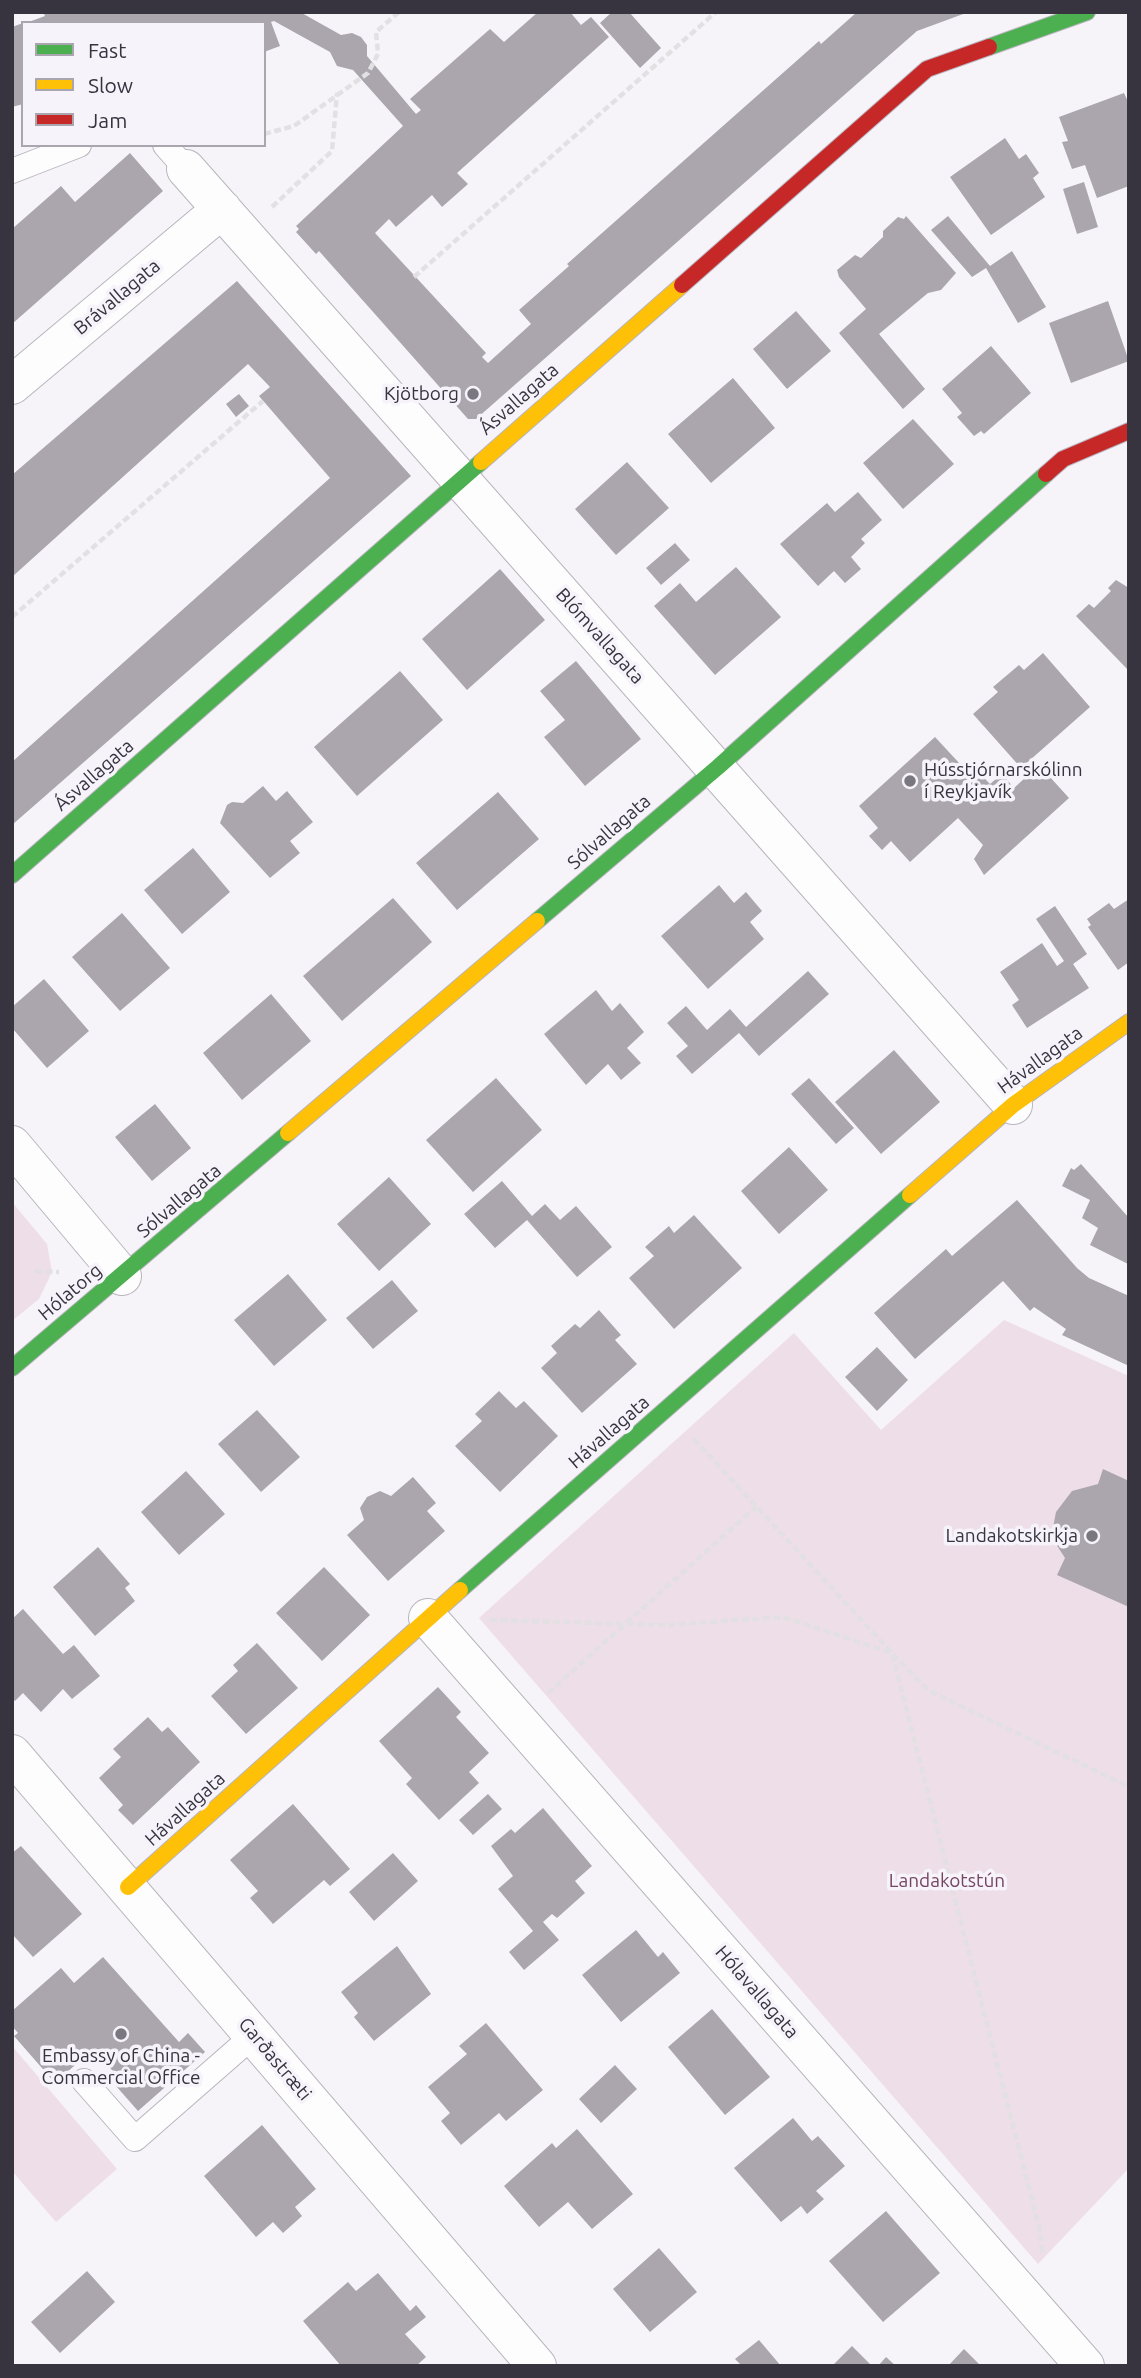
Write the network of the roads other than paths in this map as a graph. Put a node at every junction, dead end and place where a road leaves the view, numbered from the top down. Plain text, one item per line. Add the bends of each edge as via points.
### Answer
1 (1087, 12) edge
2 (74, 147) edge
3 (176, 157) edge
4 (12, 171) edge
5 (232, 222) junction
6 (12, 385) edge
7 (1129, 431) edge
8 (460, 479) junction
9 (718, 767) junction
10 (12, 875) edge
11 (1129, 1022) edge
12 (1013, 1105) junction
13 (12, 1145) edge
14 (122, 1276) junction
15 (12, 1367) edge
16 (428, 1618) junction
17 (12, 1754) edge
18 (128, 1887) junction
19 (254, 2035) junction
20 (84, 2081) dead end
21 (537, 2366) edge
22 (1085, 2366) edge

1 - 8 street, Ásvallagata via 927,69
2 - 4 lane
3 - 5 street, Blómvallagata
5 - 6 street, Brávallagata
5 - 8 street, Blómvallagata
7 - 9 street, Sólvallagata via 1063,458
8 - 9 street, Blómvallagata
8 - 10 street, Ásvallagata
9 - 12 street, Blómvallagata
9 - 14 street, Sólvallagata
11 - 12 street, Hávallagata
12 - 16 street, Hávallagata
13 - 14 street
14 - 15 street, Hólatorg
16 - 18 street, Hávallagata
16 - 22 street, Hólavallagata
17 - 18 street, Garðastræti
18 - 19 street, Garðastræti
19 - 20 lane via 135,2139
19 - 21 street, Garðastræti

